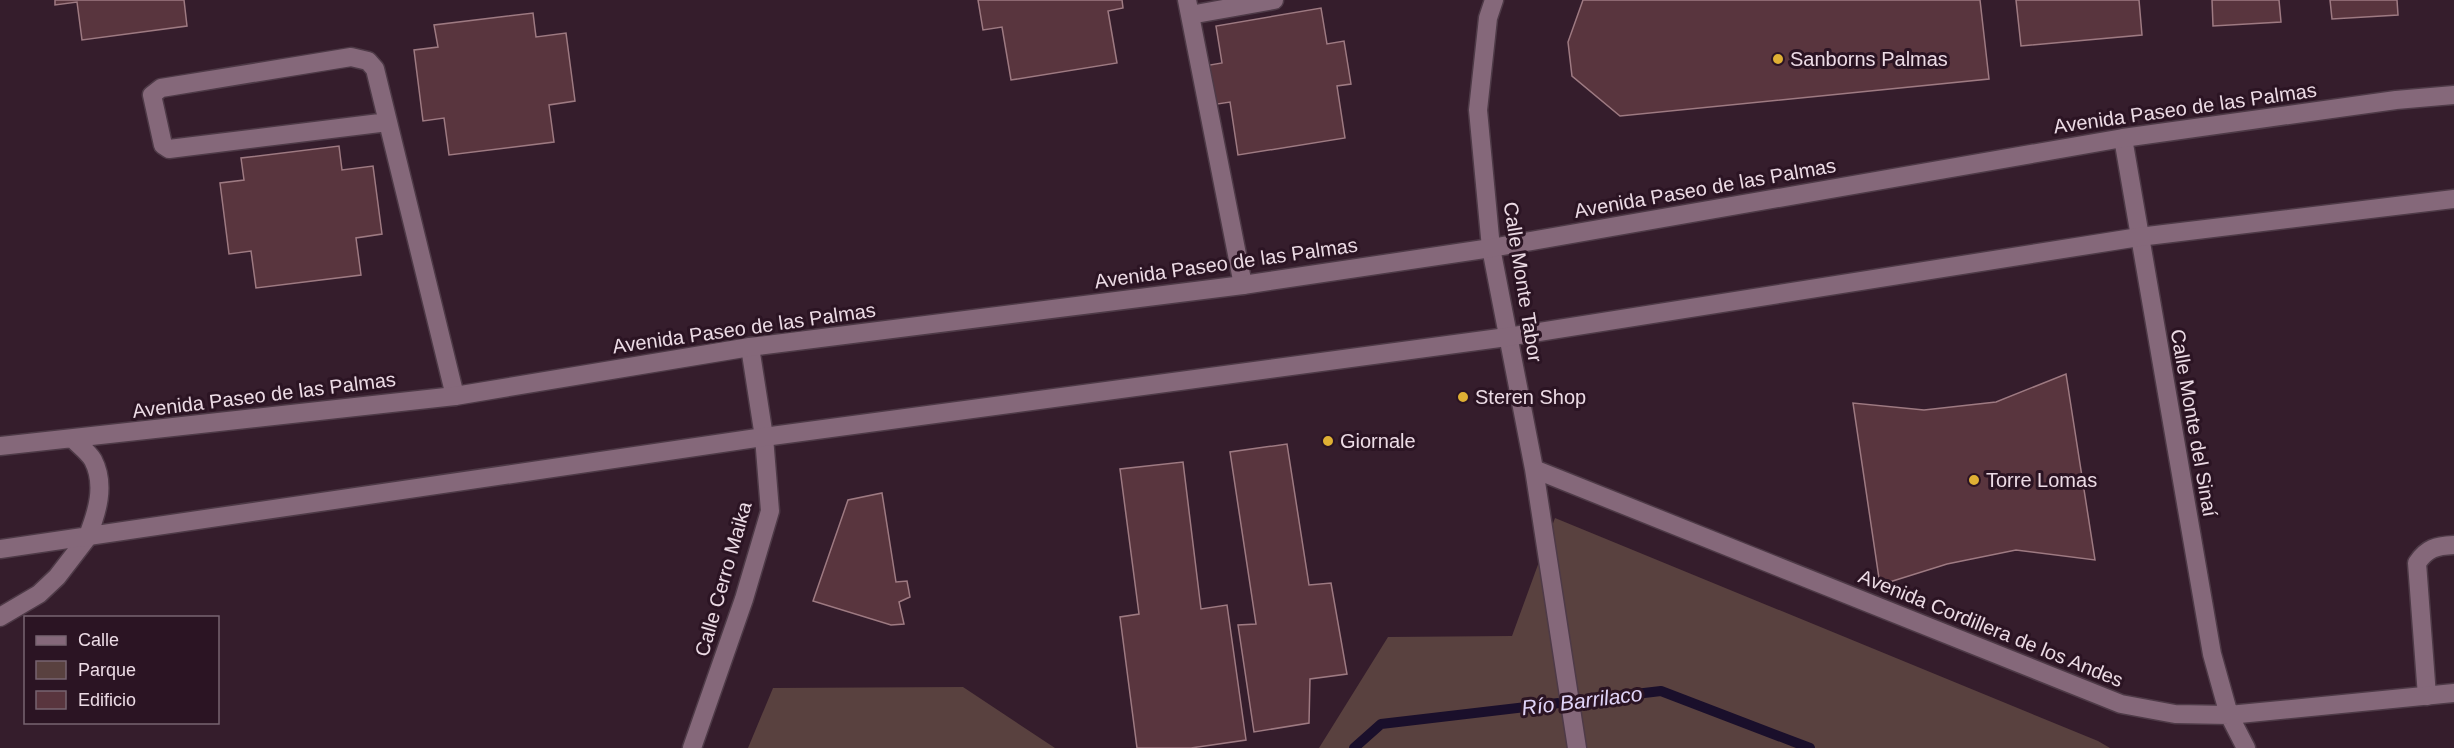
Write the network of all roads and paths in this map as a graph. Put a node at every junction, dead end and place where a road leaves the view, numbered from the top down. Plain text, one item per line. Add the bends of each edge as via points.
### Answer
1 (1274, 0) edge
2 (1494, 0) edge
3 (1188, 7) edge
4 (2454, 95) edge
5 (388, 122) junction
6 (2123, 138) junction
7 (2454, 199) edge
8 (2139, 237) junction
9 (1491, 248) junction
10 (1243, 285) junction
11 (1507, 337) junction
12 (750, 347) junction
13 (455, 396) junction
14 (764, 437) junction
15 (74, 440) junction
16 (0, 446) edge
17 (1534, 469) junction
18 (87, 538) junction
19 (2454, 544) edge
20 (0, 549) edge
21 (0, 617) edge
22 (2454, 693) edge
23 (2427, 696) junction
24 (2229, 715) junction
25 (692, 748) edge
26 (1576, 748) edge
27 (2246, 748) edge

1 - 3 main road
2 - 9 main road, Calle Monte Tabor via 1488,18 1478,110
3 - 10 main road
4 - 6 main road, Avenida Paseo de las Palmas
5 - 5 main road via 375,69 368,61 351,57 161,88 152,95 163,146 168,149
5 - 13 main road
6 - 8 main road, Calle Monte del Sinaí
6 - 9 main road, Avenida Paseo de las Palmas
7 - 8 main road
8 - 11 main road
8 - 24 main road, Calle Monte del Sinaí via 2212,654
9 - 10 main road, Avenida Paseo de las Palmas
9 - 11 main road, Calle Monte Tabor
10 - 12 main road, Avenida Paseo de las Palmas
11 - 14 main road
11 - 17 main road, Calle Monte Tabor
12 - 13 main road, Avenida Paseo de las Palmas
12 - 14 main road, Calle Cerro Maika
13 - 15 main road, Avenida Paseo de las Palmas
14 - 18 main road via 367,493
14 - 25 main road, Calle Cerro Maika via 770,512
15 - 16 main road, Avenida Paseo de las Palmas
15 - 18 main road via 93,459 100,485 97,512
17 - 24 main road, Avenida Cordillera de los Andes via 2121,704 2175,714
17 - 26 main road, Calle Monte Tabor
18 - 20 main road
18 - 21 main road via 39,594
19 - 23 main road via 2425,551 2416,563
22 - 23 main road, Avenida Cordillera de los Andes
23 - 24 main road, Avenida Cordillera de los Andes
24 - 27 main road, Calle Monte del Sinaí

